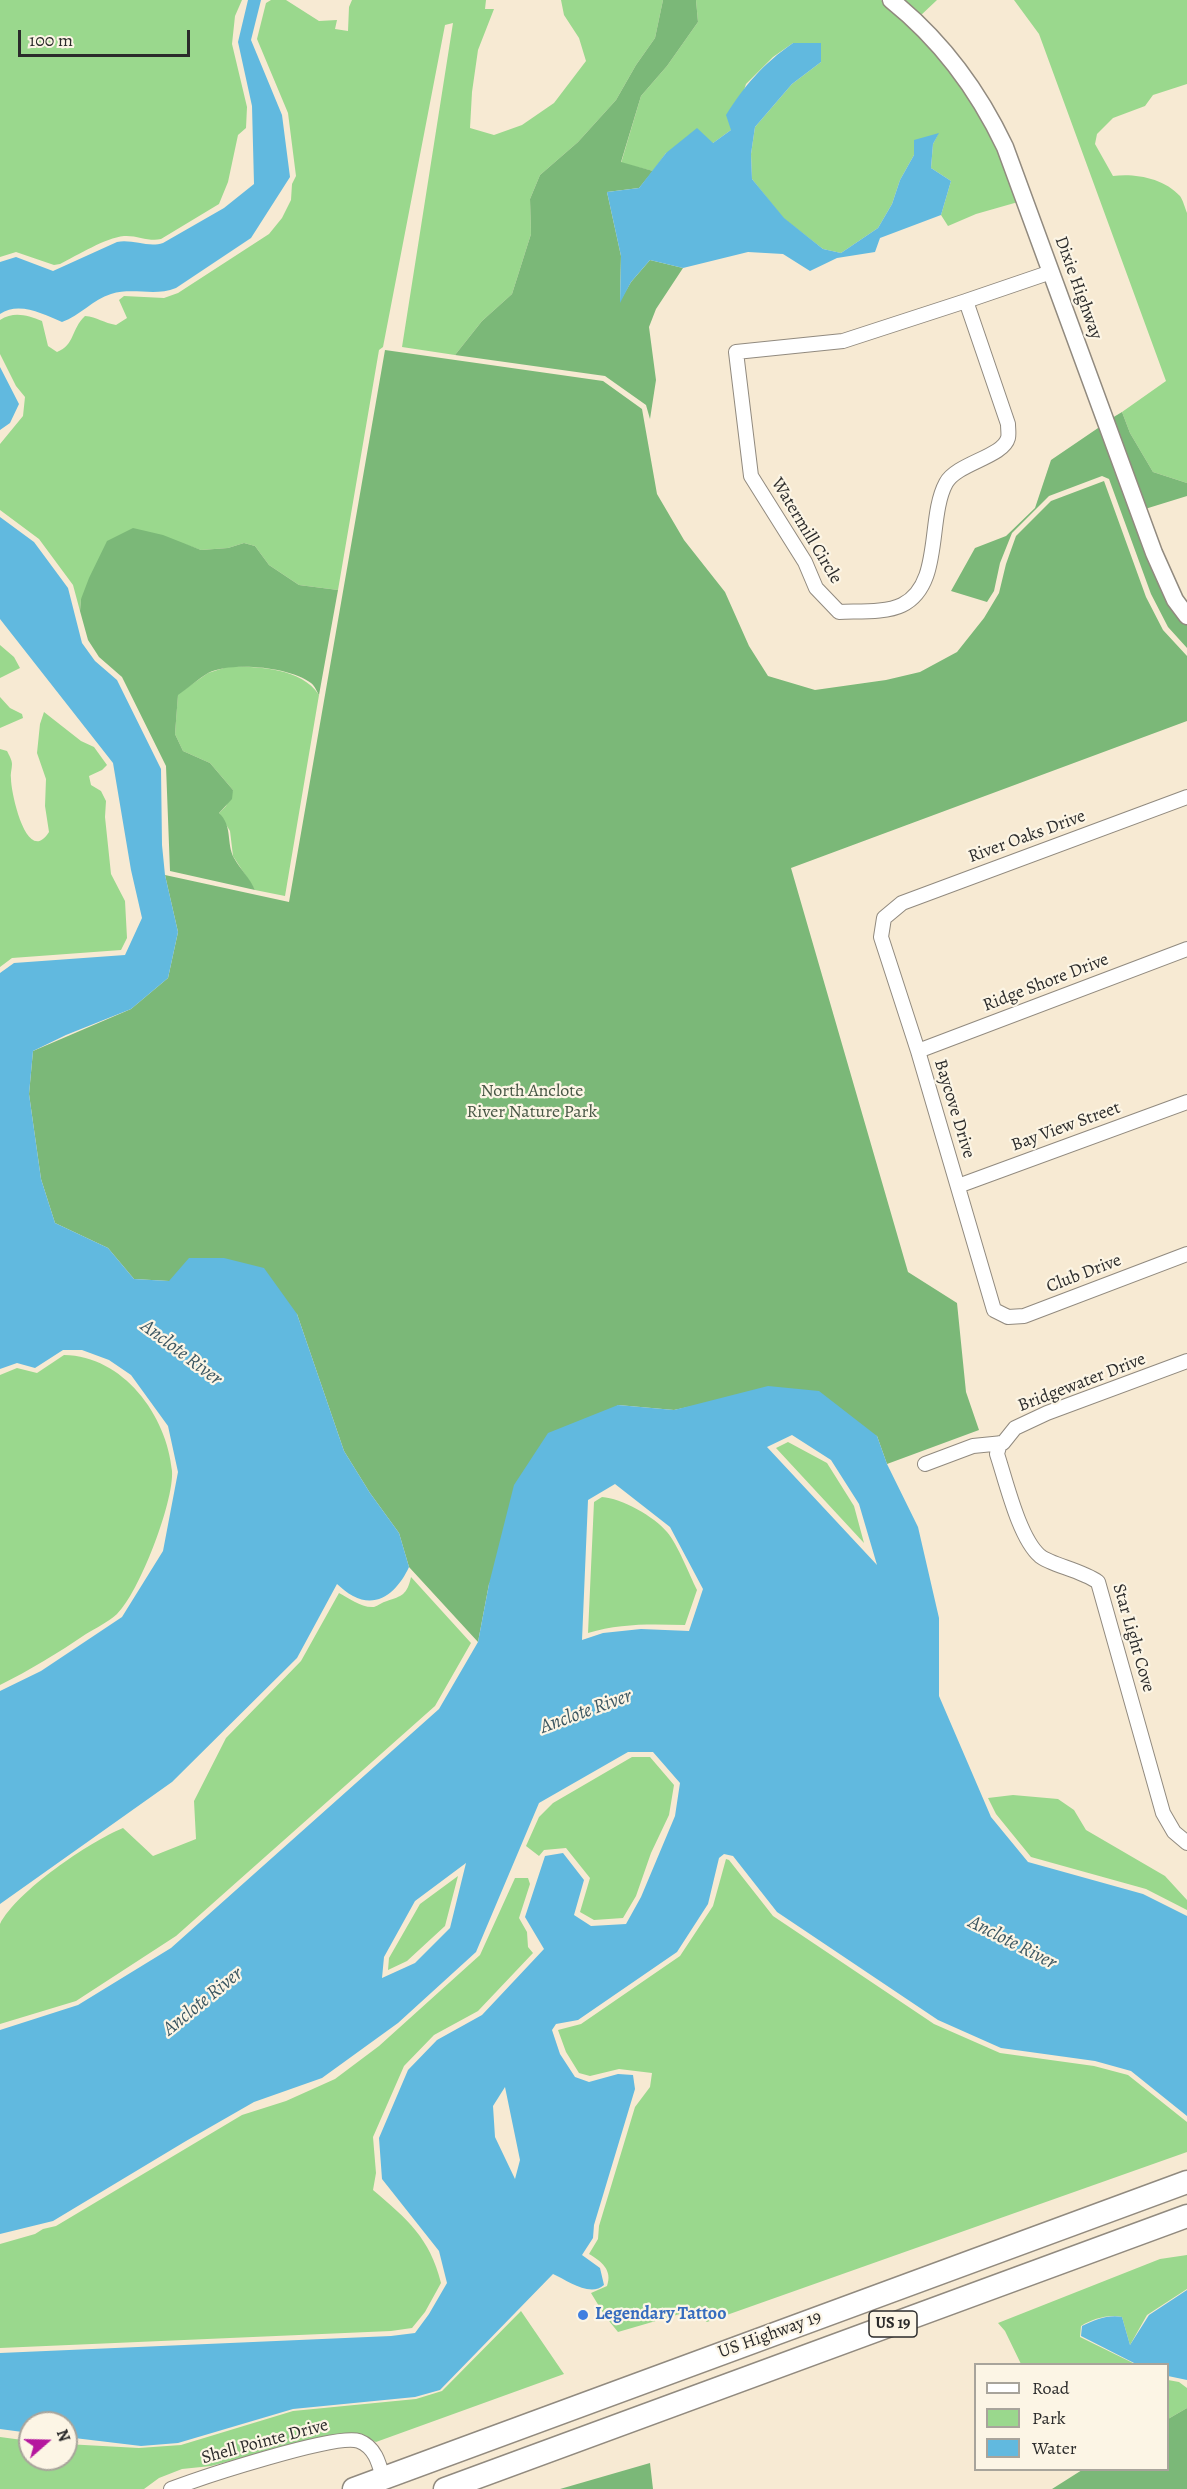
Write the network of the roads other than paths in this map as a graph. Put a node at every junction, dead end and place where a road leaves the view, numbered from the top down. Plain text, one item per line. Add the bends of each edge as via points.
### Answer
1 (891, 0) edge
2 (1051, 272) junction
3 (966, 301) junction
4 (1187, 616) edge
5 (1187, 797) edge
6 (884, 918) joint
7 (1187, 949) edge
8 (918, 1051) junction
9 (1187, 1102) edge
10 (958, 1186) junction
11 (1187, 1254) edge
12 (994, 1310) joint
13 (1187, 1361) edge
14 (1000, 1443) junction
15 (925, 1464) dead end
16 (1187, 1843) edge
17 (1187, 2182) edge
18 (1187, 2216) edge
19 (633, 2386) junction
20 (600, 2432) junction
21 (383, 2478) junction
22 (171, 2489) edge
23 (354, 2489) edge
24 (445, 2489) edge

1 - 2 street, Dixie Highway via 968,79 990,114
2 - 3 street, Watermill Circle
2 - 4 street, Dixie Highway via 1154,553
3 - 3 street, Watermill Circle via 1008,424 1008,439 1001,449 964,467 947,482 934,526 930,568 919,590 902,605 838,612 816,588 805,562 751,476 736,352 843,341
5 - 6 street, River Oaks Drive via 902,903
6 - 8 street, Baycove Drive via 881,937
7 - 8 street, Ridge Shore Drive
8 - 10 street, Baycove Drive
9 - 10 street, Bay View Street
10 - 12 street, Baycove Drive
11 - 12 street, Club Drive via 1024,1316 1008,1317
13 - 14 street, Bridgewater Drive via 1047,1413 1016,1428
14 - 15 street via 973,1446
14 - 16 street, Star Light Cove via 997,1454 1025,1538 1041,1557 1085,1573 1098,1582 1163,1813 1174,1832
17 - 19 highway, US Highway 19 / US 19
18 - 20 highway, US Highway 19 / US 19
19 - 20 highway via 624,2407
19 - 21 highway, US Highway 19 / US 19
20 - 24 highway, US Highway 19 / US 19
21 - 22 street, Shell Pointe Drive via 373,2452 349,2439 207,2475
21 - 23 highway, US Highway 19 / US 19

